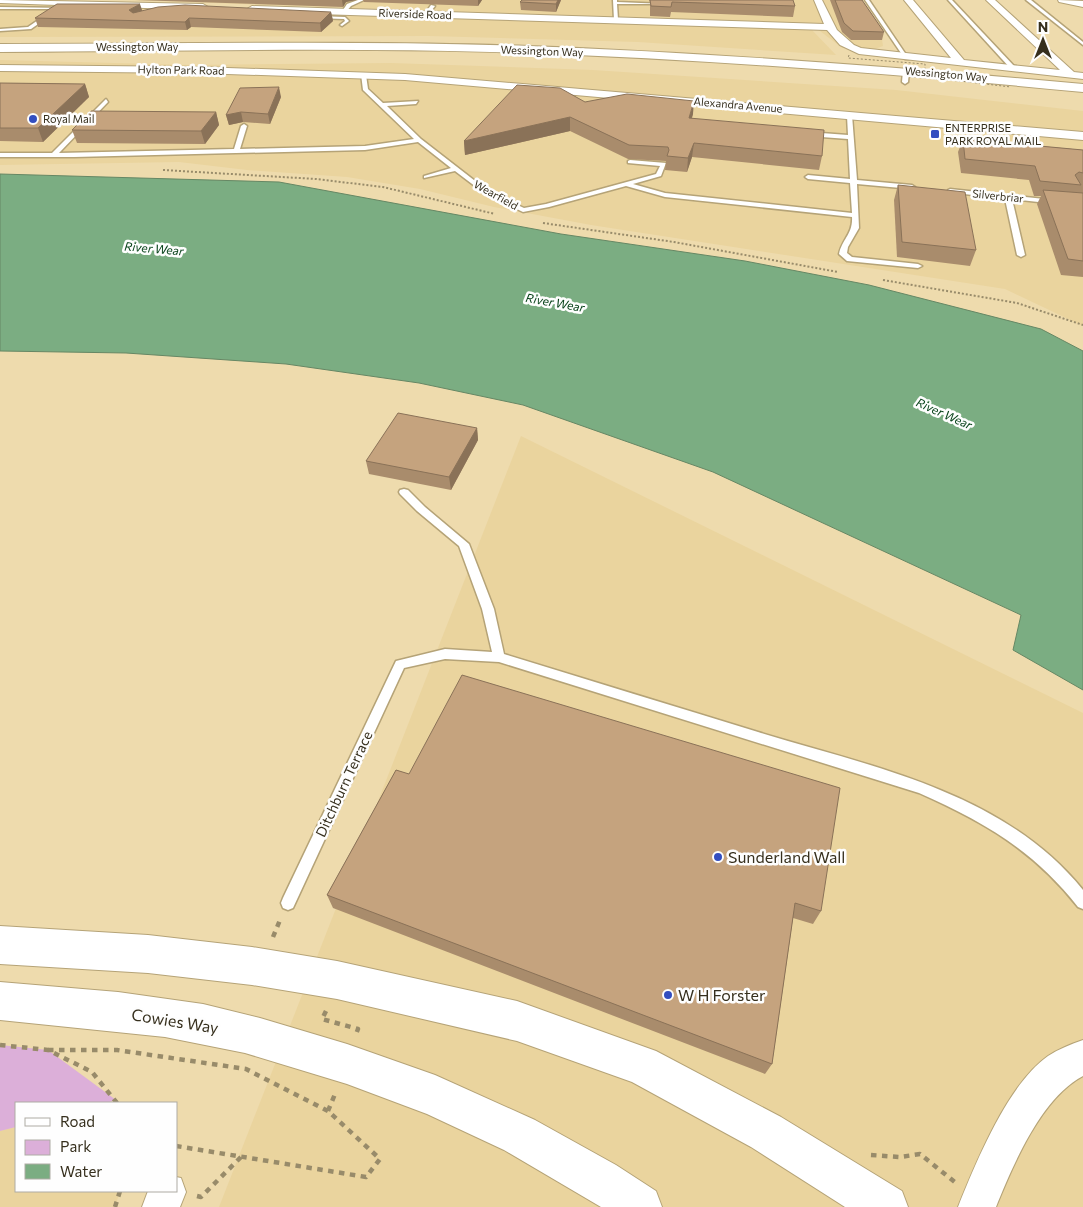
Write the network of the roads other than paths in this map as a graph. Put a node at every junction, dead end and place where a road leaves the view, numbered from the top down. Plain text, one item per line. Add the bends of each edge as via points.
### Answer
1 (0, 0) edge
2 (362, 0) edge
3 (818, 0) edge
4 (867, 0) edge
5 (908, 0) edge
6 (950, 0) edge
7 (990, 0) edge
8 (1028, 0) edge
9 (32, 1) edge
10 (615, 1) edge
11 (1066, 1) edge
12 (668, 4) edge
13 (1083, 4) edge
14 (433, 6) dead end
15 (0, 8) edge
16 (58, 9) junction
17 (68, 9) edge
18 (107, 10) edge
19 (211, 10) joint
20 (247, 11) joint
21 (1083, 11) edge
22 (344, 12) junction
23 (426, 14) junction
24 (616, 20) junction
25 (342, 25) dead end
26 (830, 27) junction
27 (0, 30) edge
28 (0, 44) edge
29 (1083, 44) edge
30 (0, 48) edge
31 (907, 58) junction
32 (961, 63) junction
33 (0, 68) edge
34 (1013, 68) junction
35 (362, 75) junction
36 (1071, 75) junction
37 (1083, 76) edge
38 (1083, 83) edge
39 (1083, 88) edge
40 (106, 101) dead end
41 (416, 102) dead end
42 (384, 105) junction
43 (91, 116) junction
44 (98, 116) edge
45 (850, 116) junction
46 (244, 126) edge
47 (802, 133) edge
48 (1083, 136) edge
49 (851, 137) junction
50 (418, 140) junction
51 (236, 151) junction
52 (254, 151) junction
53 (0, 155) edge
54 (54, 155) junction
55 (250, 160) dead end
56 (630, 162) edge
57 (454, 169) junction
58 (426, 177) dead end
59 (808, 177) edge
60 (853, 181) junction
61 (625, 184) junction
62 (921, 188) edge
63 (940, 190) edge
64 (1008, 197) junction
65 (1078, 198) edge
66 (1082, 205) edge
67 (854, 216) junction
68 (1021, 255) dead end
69 (918, 266) edge
70 (404, 492) dead end
71 (498, 657) junction
72 (1083, 902) edge
73 (288, 903) dead end
74 (0, 945) edge
75 (0, 1001) edge
76 (1083, 1057) edge
77 (978, 1205) edge
78 (640, 1207) edge
79 (886, 1207) edge

1 - 9 street
2 - 22 lane via 349,5
3 - 26 street
4 - 31 lane
5 - 32 street
6 - 34 lane
7 - 36 street
8 - 29 lane
9 - 19 street
10 - 12 lane
10 - 24 lane
11 - 13 street
11 - 21 street
14 - 23 lane
15 - 16 lane
16 - 17 lane
16 - 27 lane via 29,28
18 - 19 lane
20 - 22 street, Riverside Road
20 - 25 lane via 345,18 347,21
22 - 23 street, Riverside Road
23 - 24 street, Riverside Road
24 - 26 street, Riverside Road
26 - 31 street via 849,48
28 - 38 main road, Wessington Way via 402,42 530,45 908,66
30 - 39 main road, Wessington Way via 469,48 658,56
31 - 32 street
32 - 34 street
33 - 35 street, Hylton Park Road
34 - 36 street
35 - 42 lane, Wearfield via 366,89
35 - 45 street, Alexandra Avenue
36 - 37 street
40 - 43 lane
41 - 42 lane
42 - 50 lane, Wearfield
43 - 44 lane
43 - 54 lane
45 - 48 street, Alexandra Avenue
45 - 49 lane
46 - 51 lane
47 - 49 lane
49 - 60 lane
50 - 52 lane via 365,148
50 - 57 lane, Wearfield
51 - 52 lane
51 - 54 lane
52 - 55 lane
53 - 54 lane
56 - 61 lane, Wearfield via 664,164 659,175
57 - 58 lane
57 - 61 lane, Wearfield via 486,192 523,210
59 - 60 lane
60 - 62 lane
60 - 67 lane
61 - 67 lane via 665,195
63 - 64 lane, Silverbriar
64 - 66 lane, Silverbriar
64 - 68 lane
65 - 66 lane
67 - 69 lane via 856,228 842,254 850,259
70 - 71 lane via 464,544 488,609
71 - 72 lane via 922,788 974,811 1026,843 1073,888
71 - 73 lane, Ditchburn Terrace via 444,654 400,664
74 - 79 main road via 148,954 252,966 337,980 517,1021 642,1065 766,1132
75 - 78 main road, Cowies Way via 189,1021 240,1032 346,1063 462,1106 536,1142
76 - 77 street via 1060,1070 1036,1094

